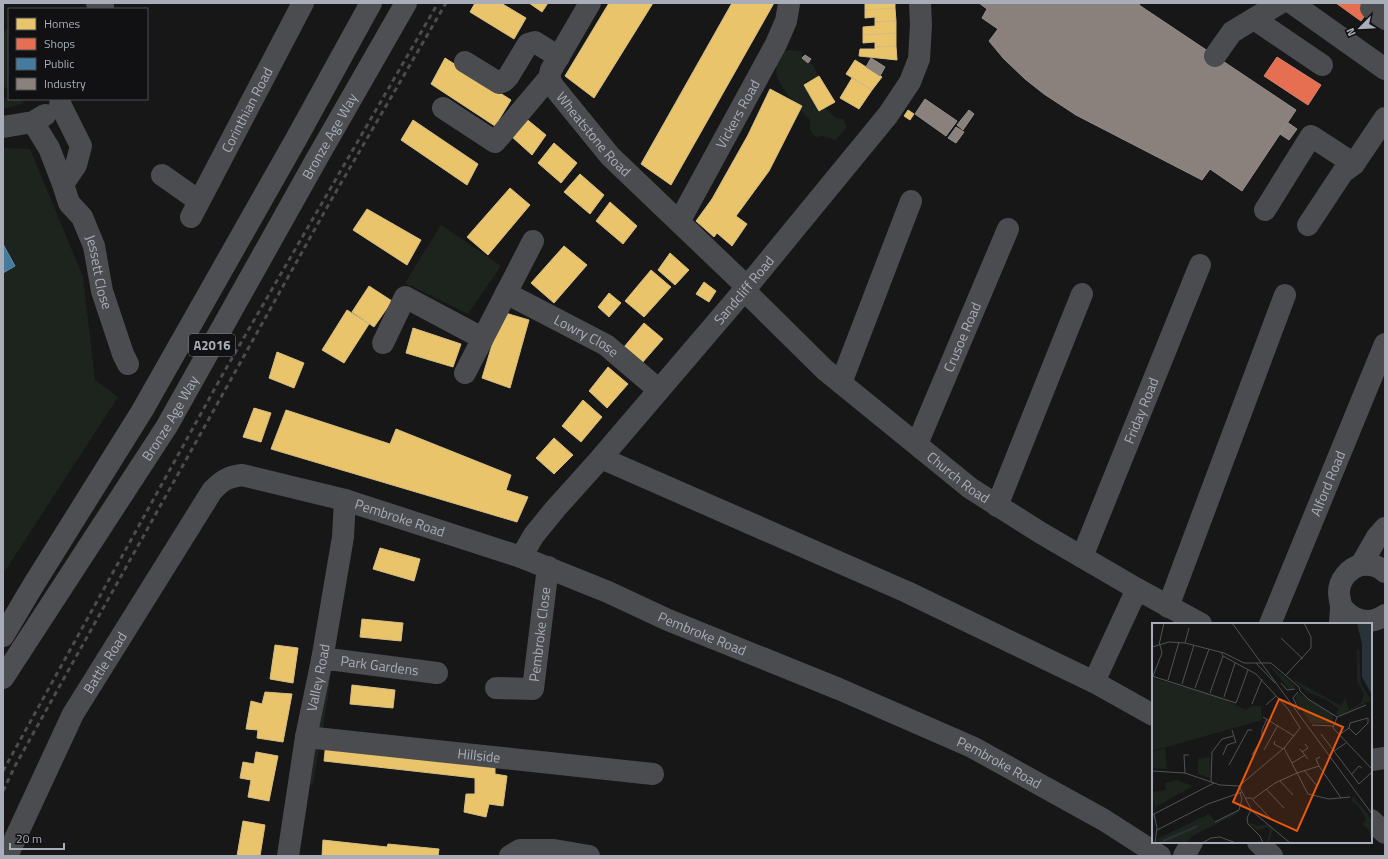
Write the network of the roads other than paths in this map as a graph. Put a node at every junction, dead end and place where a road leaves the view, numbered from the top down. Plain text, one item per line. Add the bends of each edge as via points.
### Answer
1 (303, 3) edge
2 (371, 3) edge
3 (406, 3) edge
4 (590, 3) edge
5 (920, 3) edge
6 (1280, 3) edge
7 (1292, 3) edge
8 (789, 4) edge
9 (1254, 18) junction
10 (1215, 56) dead end
11 (559, 57) junction
12 (465, 62) dead end
13 (1322, 65) dead end
14 (1385, 69) edge
15 (549, 78) junction
16 (62, 102) edge
17 (443, 108) dead end
18 (1385, 118) edge
19 (34, 122) junction
20 (3, 127) edge
21 (1354, 164) junction
22 (162, 175) dead end
23 (63, 184) junction
24 (911, 200) dead end
25 (1265, 210) dead end
26 (678, 222) junction
27 (1308, 225) dead end
28 (1008, 229) dead end
29 (533, 241) dead end
30 (1200, 265) dead end
31 (746, 289) junction
32 (506, 292) junction
33 (1082, 294) dead end
34 (1285, 295) dead end
35 (482, 338) junction
36 (383, 343) dead end
37 (1385, 344) edge
38 (128, 364) dead end
39 (465, 373) dead end
40 (841, 383) junction
41 (659, 390) junction
42 (917, 444) junction
43 (600, 458) junction
44 (221, 481) joint
45 (345, 500) junction
46 (997, 506) junction
47 (1385, 528) edge
48 (521, 557) junction
49 (1082, 557) junction
50 (1361, 565) junction
51 (548, 568) junction
52 (1385, 572) edge
53 (34, 584) junction
54 (1137, 589) junction
55 (1168, 607) junction
56 (1340, 615) edge
57 (3, 619) edge
58 (1376, 620) edge
59 (1199, 623) edge
60 (1270, 623) edge
61 (3, 636) edge
62 (322, 660) junction
63 (437, 673) dead end
64 (3, 678) edge
65 (1094, 682) junction
66 (496, 688) dead end
67 (1152, 714) edge
68 (306, 737) junction
69 (1385, 758) edge
70 (1372, 760) edge
71 (653, 774) dead end
72 (1372, 821) edge
73 (1385, 833) edge
74 (1191, 843) edge
75 (1259, 843) edge
76 (7, 856) edge
77 (288, 856) edge
78 (510, 856) edge
79 (589, 856) edge
80 (1160, 856) edge
81 (1184, 856) edge
82 (1272, 856) edge

1 - 22 street, Corinthian Road via 195,209
2 - 53 main road, Bronze Age Way / A2016 via 142,411
3 - 64 main road, Bronze Age Way / A2016 via 167,426
4 - 11 street
5 - 31 street, Sandcliff Road via 919,59 910,82 869,140
6 - 9 street
7 - 14 street
8 - 26 street, Vickers Road via 786,20 776,44
9 - 10 street via 1231,34
9 - 13 street
11 - 12 street via 531,42 504,81 499,83
11 - 15 street
15 - 17 street, Wheatstone Road via 495,142
15 - 26 street, Wheatstone Road via 610,156
16 - 19 street
16 - 23 street via 82,146 76,165
18 - 21 street
19 - 20 street
19 - 23 street, Jessett Close via 49,148
21 - 25 street via 1311,136
21 - 27 street via 1343,172
23 - 38 street, Jessett Close via 69,203 82,217 92,239 102,291
24 - 40 street
26 - 31 street, Wheatstone Road
28 - 42 street, Crusoe Road
29 - 32 street
30 - 49 street, Friday Road
31 - 40 street, Church Road via 825,370
31 - 41 street, Sandcliff Road
32 - 35 street
32 - 41 street, Lowry Close via 606,345
33 - 46 street
34 - 55 street
35 - 36 street via 405,297
35 - 39 street
37 - 60 street, Alford Road
40 - 42 street, Church Road
41 - 43 street, Sandcliff Road
42 - 46 street, Church Road via 970,488
43 - 48 street, Sandcliff Road via 534,535
43 - 65 street via 907,592
44 - 45 street, Pembroke Road via 242,475
44 - 76 street, Battle Road via 212,491 73,714
45 - 48 street, Pembroke Road
45 - 62 street, Valley Road via 343,537
46 - 49 street, Church Road
47 - 50 main road
48 - 51 street, Pembroke Road
49 - 54 street, Church Road
50 - 52 main road via 1376,566
50 - 56 main road via 1343,577 1339,591
51 - 66 street, Pembroke Close via 533,689
51 - 80 street, Pembroke Road via 972,747 1104,820
53 - 57 main road
53 - 61 main road, Bronze Age Way / A2016
54 - 55 street, Church Road
54 - 65 street
55 - 59 street, Church Road
56 - 58 main road via 1346,613 1358,620
62 - 63 street, Park Gardens
62 - 68 street, Valley Road
65 - 67 street
68 - 71 street, Hillside
68 - 77 street, Valley Road
69 - 70 street
72 - 73 street
74 - 81 main road
75 - 82 street
78 - 79 street via 520,850 554,850

